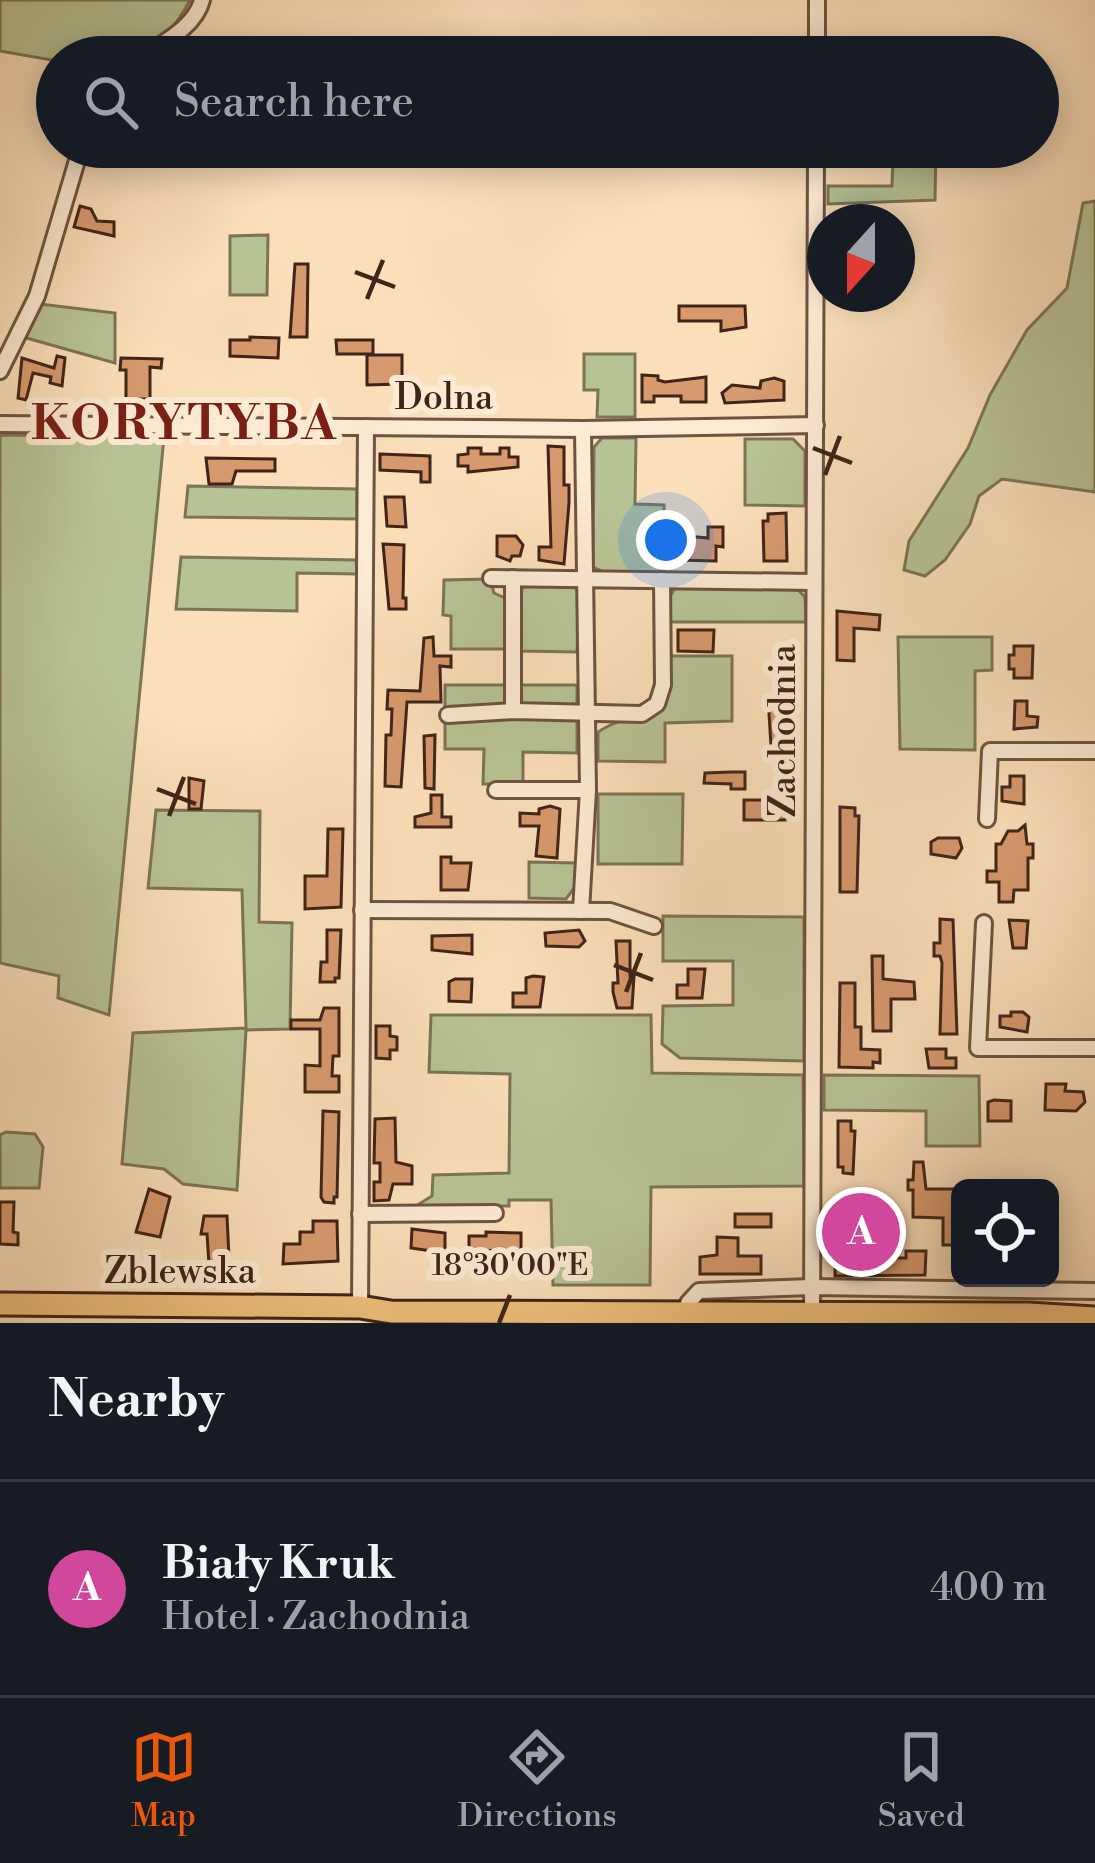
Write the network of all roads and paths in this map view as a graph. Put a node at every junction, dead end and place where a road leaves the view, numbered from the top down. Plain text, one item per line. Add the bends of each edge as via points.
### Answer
1 (202, 0) edge
2 (817, 0) edge
3 (171, 36) edge
4 (817, 36) edge
5 (75, 168) edge
6 (816, 168) edge
7 (0, 371) edge
8 (0, 424) edge
9 (816, 425) junction
10 (366, 427) junction
11 (583, 428) junction
12 (490, 578) dead end
13 (513, 578) junction
14 (586, 578) junction
15 (662, 580) junction
16 (813, 582) junction
17 (513, 712) junction
18 (587, 714) junction
19 (448, 715) dead end
20 (1095, 751) edge
21 (496, 790) dead end
22 (588, 790) junction
23 (987, 819) dead end
24 (362, 910) junction
25 (581, 910) junction
26 (984, 923) dead end
27 (654, 926) dead end
28 (1095, 1048) edge
29 (494, 1213) dead end
30 (360, 1214) junction
31 (1095, 1292) edge
32 (812, 1302) junction
33 (0, 1304) edge
34 (360, 1307) junction
35 (1095, 1308) edge
36 (1095, 1318) edge

1 - 3 street
2 - 4 street
5 - 7 street via 37,296
6 - 9 street, Zachodnia
8 - 10 street, Dolna
9 - 11 street, Dolna
9 - 16 street, Zachodnia
10 - 11 street, Dolna
10 - 24 street
11 - 14 street
12 - 13 street
13 - 14 street
13 - 17 street
14 - 15 street
14 - 18 street
15 - 16 street
15 - 18 street via 657,704 642,714
16 - 32 street, Zachodnia
17 - 18 street
17 - 19 street
18 - 22 street
20 - 23 street via 990,751
21 - 22 street
22 - 25 street
24 - 25 street
24 - 30 street
25 - 27 street
26 - 28 street via 978,1048
29 - 30 street
30 - 34 street
31 - 32 street via 922,1292
32 - 34 main road, Zblewska
32 - 34 main road, Zblewska
32 - 35 main road, Zblewska
32 - 36 main road, Zblewska
33 - 34 main road, Zblewska

